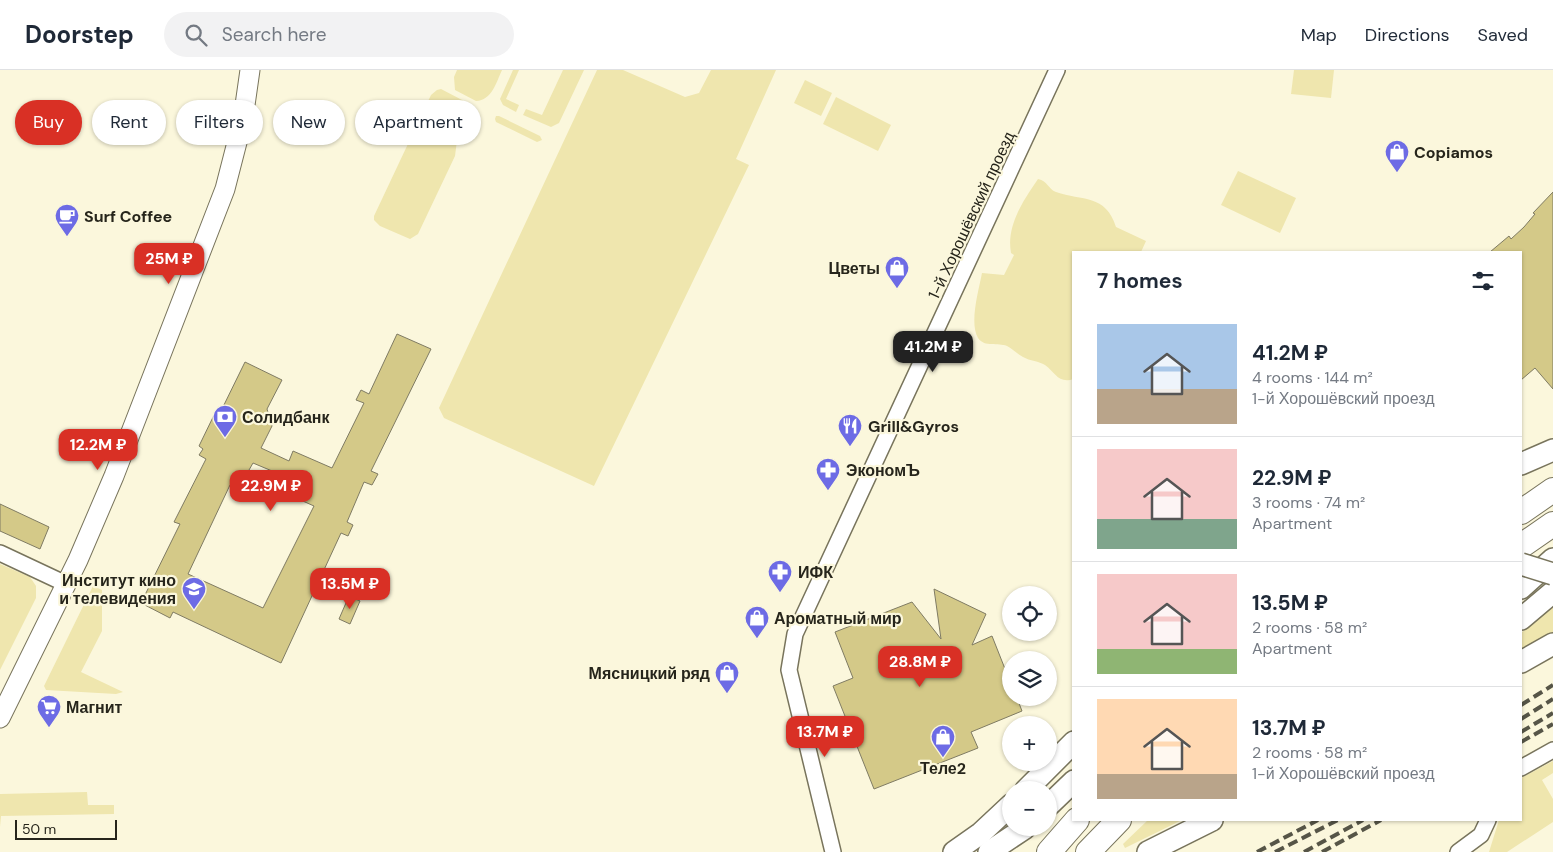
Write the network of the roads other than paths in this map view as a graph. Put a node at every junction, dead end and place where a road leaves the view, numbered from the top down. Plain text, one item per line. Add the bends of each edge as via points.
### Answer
1 (250, 70) edge
2 (1057, 70) edge
3 (1553, 450) edge
4 (1522, 464) edge
5 (1553, 490) edge
6 (1522, 511) edge
7 (1553, 524) edge
8 (1522, 545) edge
9 (0, 553) edge
10 (1553, 559) edge
11 (1522, 564) edge
12 (1553, 574) edge
13 (66, 584) junction
14 (1522, 587) edge
15 (1553, 592) edge
16 (1522, 618) edge
17 (1553, 644) edge
18 (1522, 661) edge
19 (0, 718) edge
20 (1072, 744) edge
21 (1553, 750) edge
22 (1522, 767) edge
23 (1035, 781) edge
24 (1072, 783) edge
25 (1057, 797) edge
26 (1002, 813) edge
27 (1076, 821) edge
28 (1118, 821) edge
29 (1210, 821) edge
30 (1488, 821) edge
31 (1013, 836) edge
32 (833, 852) edge
33 (954, 852) edge
34 (989, 852) edge
35 (1049, 852) edge
36 (1088, 852) edge
37 (1148, 852) edge
38 (1458, 852) edge

1 - 13 street via 225,189 114,476
2 - 32 street, 1-й Хорошёвский проезд via 796,634 789,670
3 - 4 main road
5 - 6 main road
7 - 8 main road
9 - 13 street
10 - 14 main road
11 - 12 main road, bridge
13 - 19 street
15 - 16 main road
17 - 18 main road
20 - 23 main road
21 - 22 street
24 - 25 main road
26 - 33 main road
27 - 35 main road
28 - 36 main road
29 - 37 main road
30 - 38 street via 1481,835
31 - 34 main road

